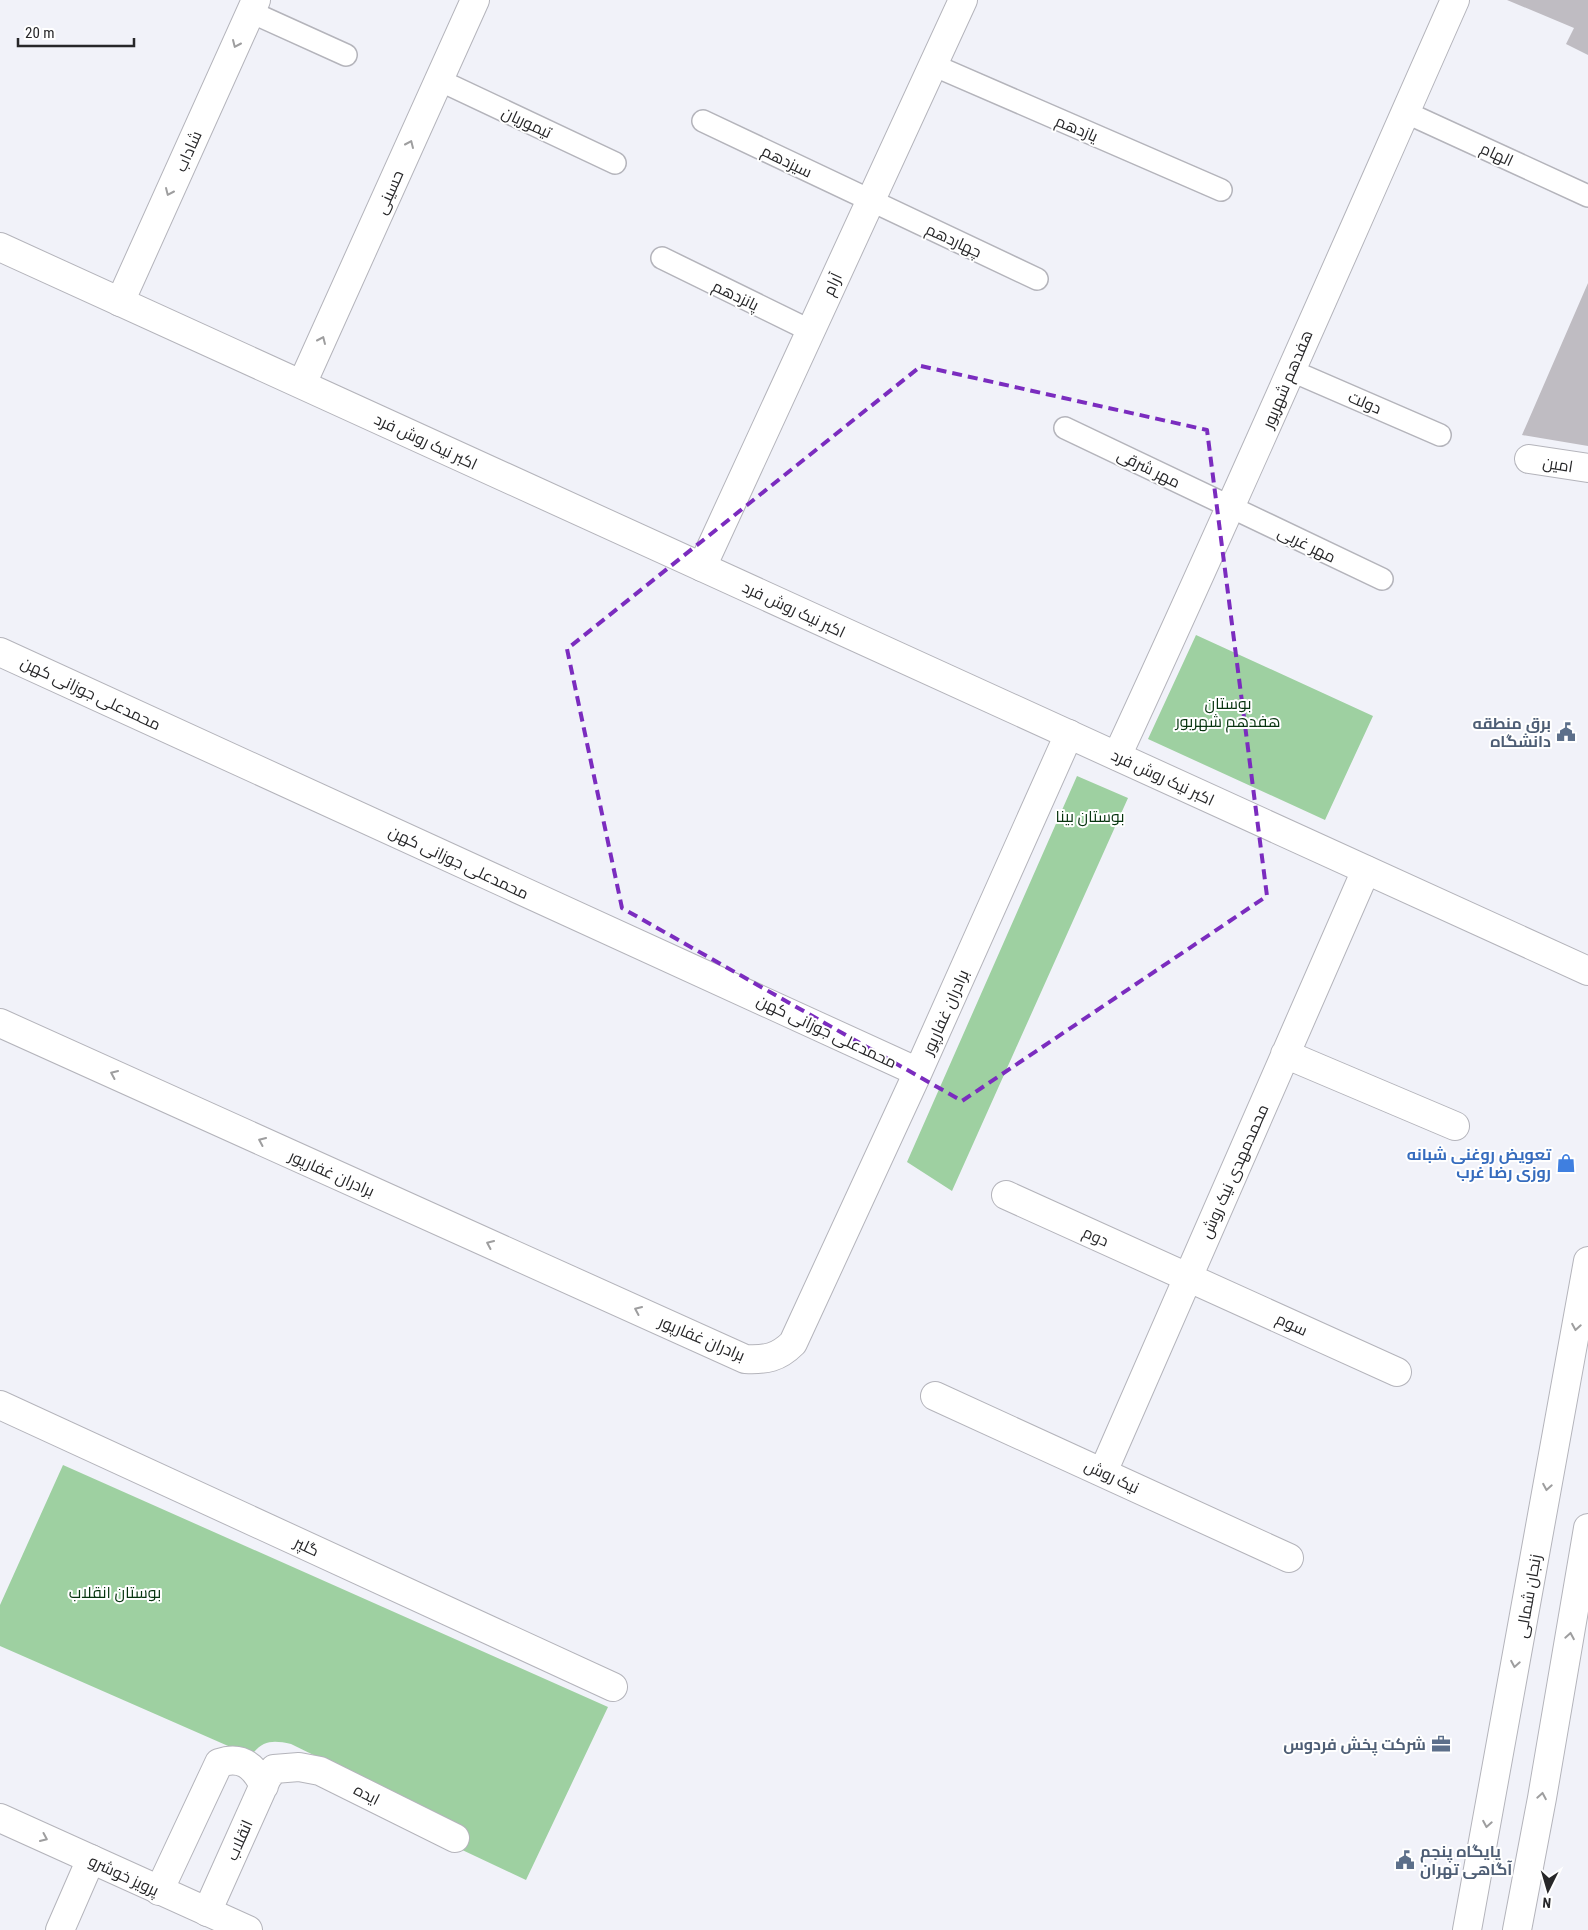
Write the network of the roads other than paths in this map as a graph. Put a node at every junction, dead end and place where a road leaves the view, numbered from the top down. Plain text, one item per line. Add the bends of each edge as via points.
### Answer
1 (475, 0) edge
2 (963, 0) edge
3 (1455, 0) edge
4 (253, 6) edge
5 (346, 55) dead end
6 (933, 65) junction
7 (439, 80) junction
8 (1405, 112) junction
9 (703, 121) dead end
10 (615, 163) dead end
11 (1221, 190) dead end
12 (1588, 196) edge
13 (870, 201) junction
14 (0, 247) edge
15 (662, 258) dead end
16 (1037, 279) dead end
17 (120, 302) junction
18 (811, 331) junction
19 (1290, 370) junction
20 (302, 384) junction
21 (1065, 428) dead end
22 (1440, 435) dead end
23 (1529, 459) dead end
24 (1588, 468) edge
25 (1232, 508) junction
26 (702, 567) junction
27 (1382, 579) dead end
28 (0, 652) edge
29 (1069, 734) junction
30 (1117, 756) junction
31 (1366, 870) junction
32 (1588, 971) edge
33 (0, 1023) edge
34 (1285, 1054) junction
35 (918, 1072) junction
36 (1455, 1126) dead end
37 (1006, 1195) dead end
38 (1588, 1261) edge
39 (1187, 1276) junction
40 (1397, 1372) dead end
41 (935, 1396) dead end
42 (0, 1405) edge
43 (1102, 1472) junction
44 (1588, 1528) edge
45 (1289, 1558) dead end
46 (613, 1687) dead end
47 (269, 1777) junction
48 (0, 1818) edge
49 (456, 1838) dead end
50 (91, 1859) junction
51 (159, 1891) junction
52 (207, 1912) junction
53 (60, 1930) edge
54 (248, 1930) edge
55 (1467, 1930) edge
56 (1517, 1930) edge

1 - 7 street, حسینی
2 - 6 street, آرام
3 - 8 street, هفدهم شهریور
4 - 5 lane
4 -> 17 street, شاداب
6 - 11 lane, یازدهم
6 - 13 street, آرام
7 - 10 lane, تیموریان
20 -> 7 street, حسینی
8 - 12 lane, الهام
8 - 19 street, هفدهم شهریور
9 - 13 lane, سیزدهم
13 - 16 lane, چهاردهم
13 - 18 street, آرام
14 - 17 street, اکبر نیک روش فرد
15 - 18 lane, پانزدهم
17 - 20 street, اکبر نیک روش فرد
18 - 26 street, آرام
19 - 22 lane, دولت
19 - 25 street, هفدهم شهریور
20 - 26 street, اکبر نیک روش فرد
21 - 25 lane, مهر شرقی
23 - 24 street, امین
25 - 27 lane, مهر غربی
25 - 30 street, هفدهم شهریور
26 - 29 street, اکبر نیک روش فرد
28 - 35 street, محمدعلی جوزانی کهن
29 - 30 street, اکبر نیک روش فرد
29 - 35 street, برادران غفارپور
30 - 31 street, اکبر نیک روش فرد
31 - 32 street, اکبر نیک روش فرد
31 - 34 street, محمدمهدی نیک روش
35 -> 33 street, برادران غفارپور via 793,1343 783,1353 765,1360 745,1359
34 - 36 street
34 - 39 street, محمدمهدی نیک روش
37 - 39 street, دوم
38 -> 55 street, زنجان شمالی
39 - 40 street, سوم
39 - 43 street, محمدمهدی نیک روش
41 - 43 street, نیک روش
42 - 46 street, گلپر
43 - 45 street, نیک روش
56 -> 44 street
47 - 49 street, ایده via 299,1767 320,1771
47 - 51 street via 247,1764 228,1760 219,1763
47 - 52 street, انقلاب
48 -> 50 street, پرویز خوشرو
50 - 51 street, پرویز خوشرو
50 - 53 street
51 - 52 street, پرویز خوشرو
52 - 54 street, پرویز خوشرو

